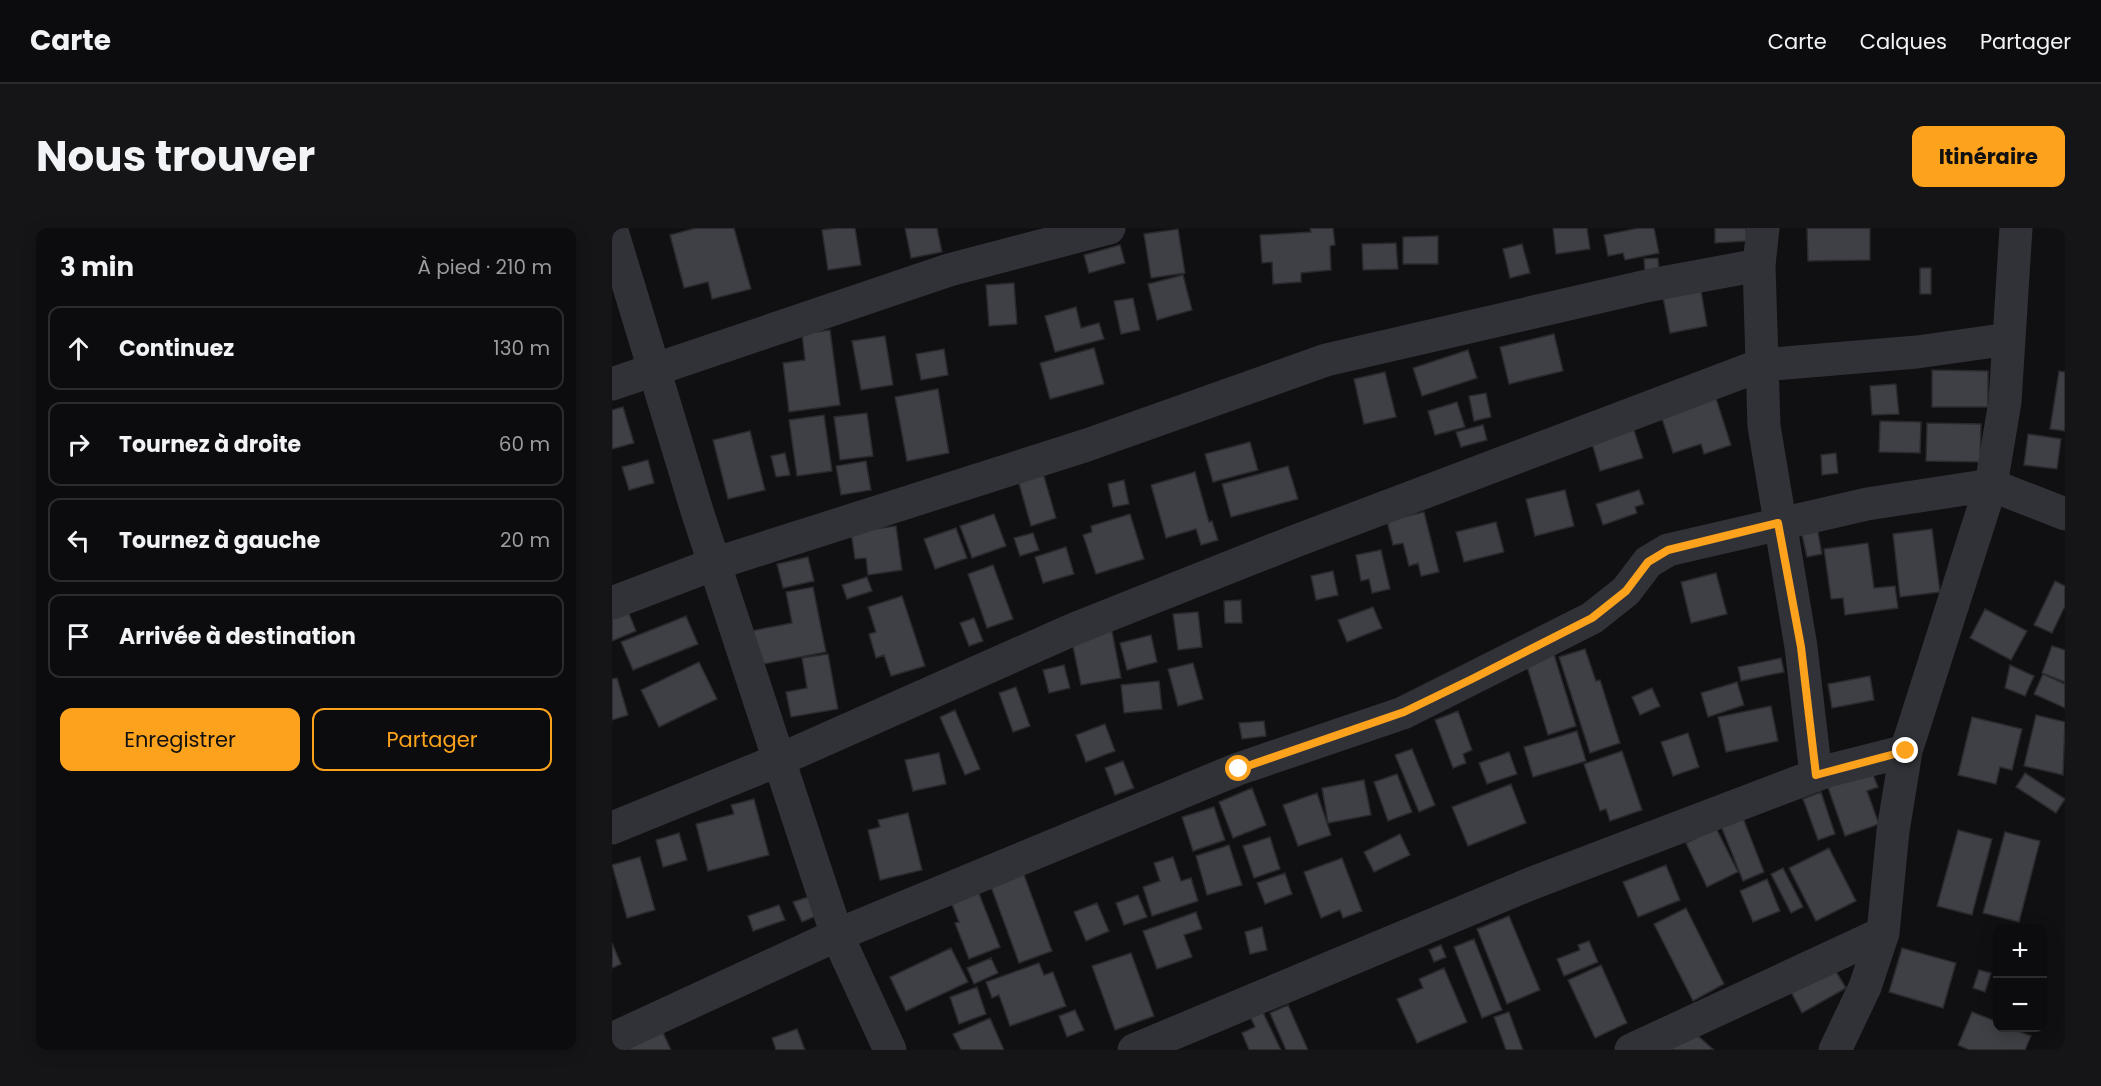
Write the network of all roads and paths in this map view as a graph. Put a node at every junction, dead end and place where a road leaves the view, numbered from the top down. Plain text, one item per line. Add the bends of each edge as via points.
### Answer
1 (1109, 228) edge
2 (1763, 228) edge
3 (2016, 228) edge
4 (612, 231) edge
5 (1759, 265) junction
6 (2009, 339) junction
7 (1761, 365) junction
8 (653, 372) junction
9 (612, 384) edge
10 (1991, 485) junction
11 (2065, 514) edge
12 (1778, 523) junction
13 (714, 564) junction
14 (612, 603) edge
15 (1906, 751) junction
16 (779, 760) junction
17 (1816, 775) junction
18 (612, 828) edge
19 (1883, 933) junction
20 (837, 935) junction
21 (612, 1040) edge
22 (890, 1050) edge
23 (1134, 1050) edge
24 (1631, 1050) edge
25 (1835, 1050) edge

1 - 8 street via 949,270
2 - 5 street
3 - 6 street
4 - 8 street
5 - 7 street
5 - 13 street via 1651,285 1326,360 1155,422
6 - 7 street via 1917,352
6 - 10 street via 2005,402
7 - 12 street via 1764,426
7 - 16 street via 1074,629
8 - 9 street
8 - 13 street
10 - 11 street
10 - 12 street via 1920,494
10 - 15 street
12 - 17 street via 1801,647
12 - 20 street via 1668,550 1648,562 1626,591 1592,618 1404,712 1239,769
13 - 14 street
13 - 16 street
15 - 17 street
15 - 19 street
16 - 18 street
16 - 20 street
17 - 23 street via 1530,884
19 - 24 street
19 - 25 street via 1865,987
20 - 21 street
20 - 22 street

